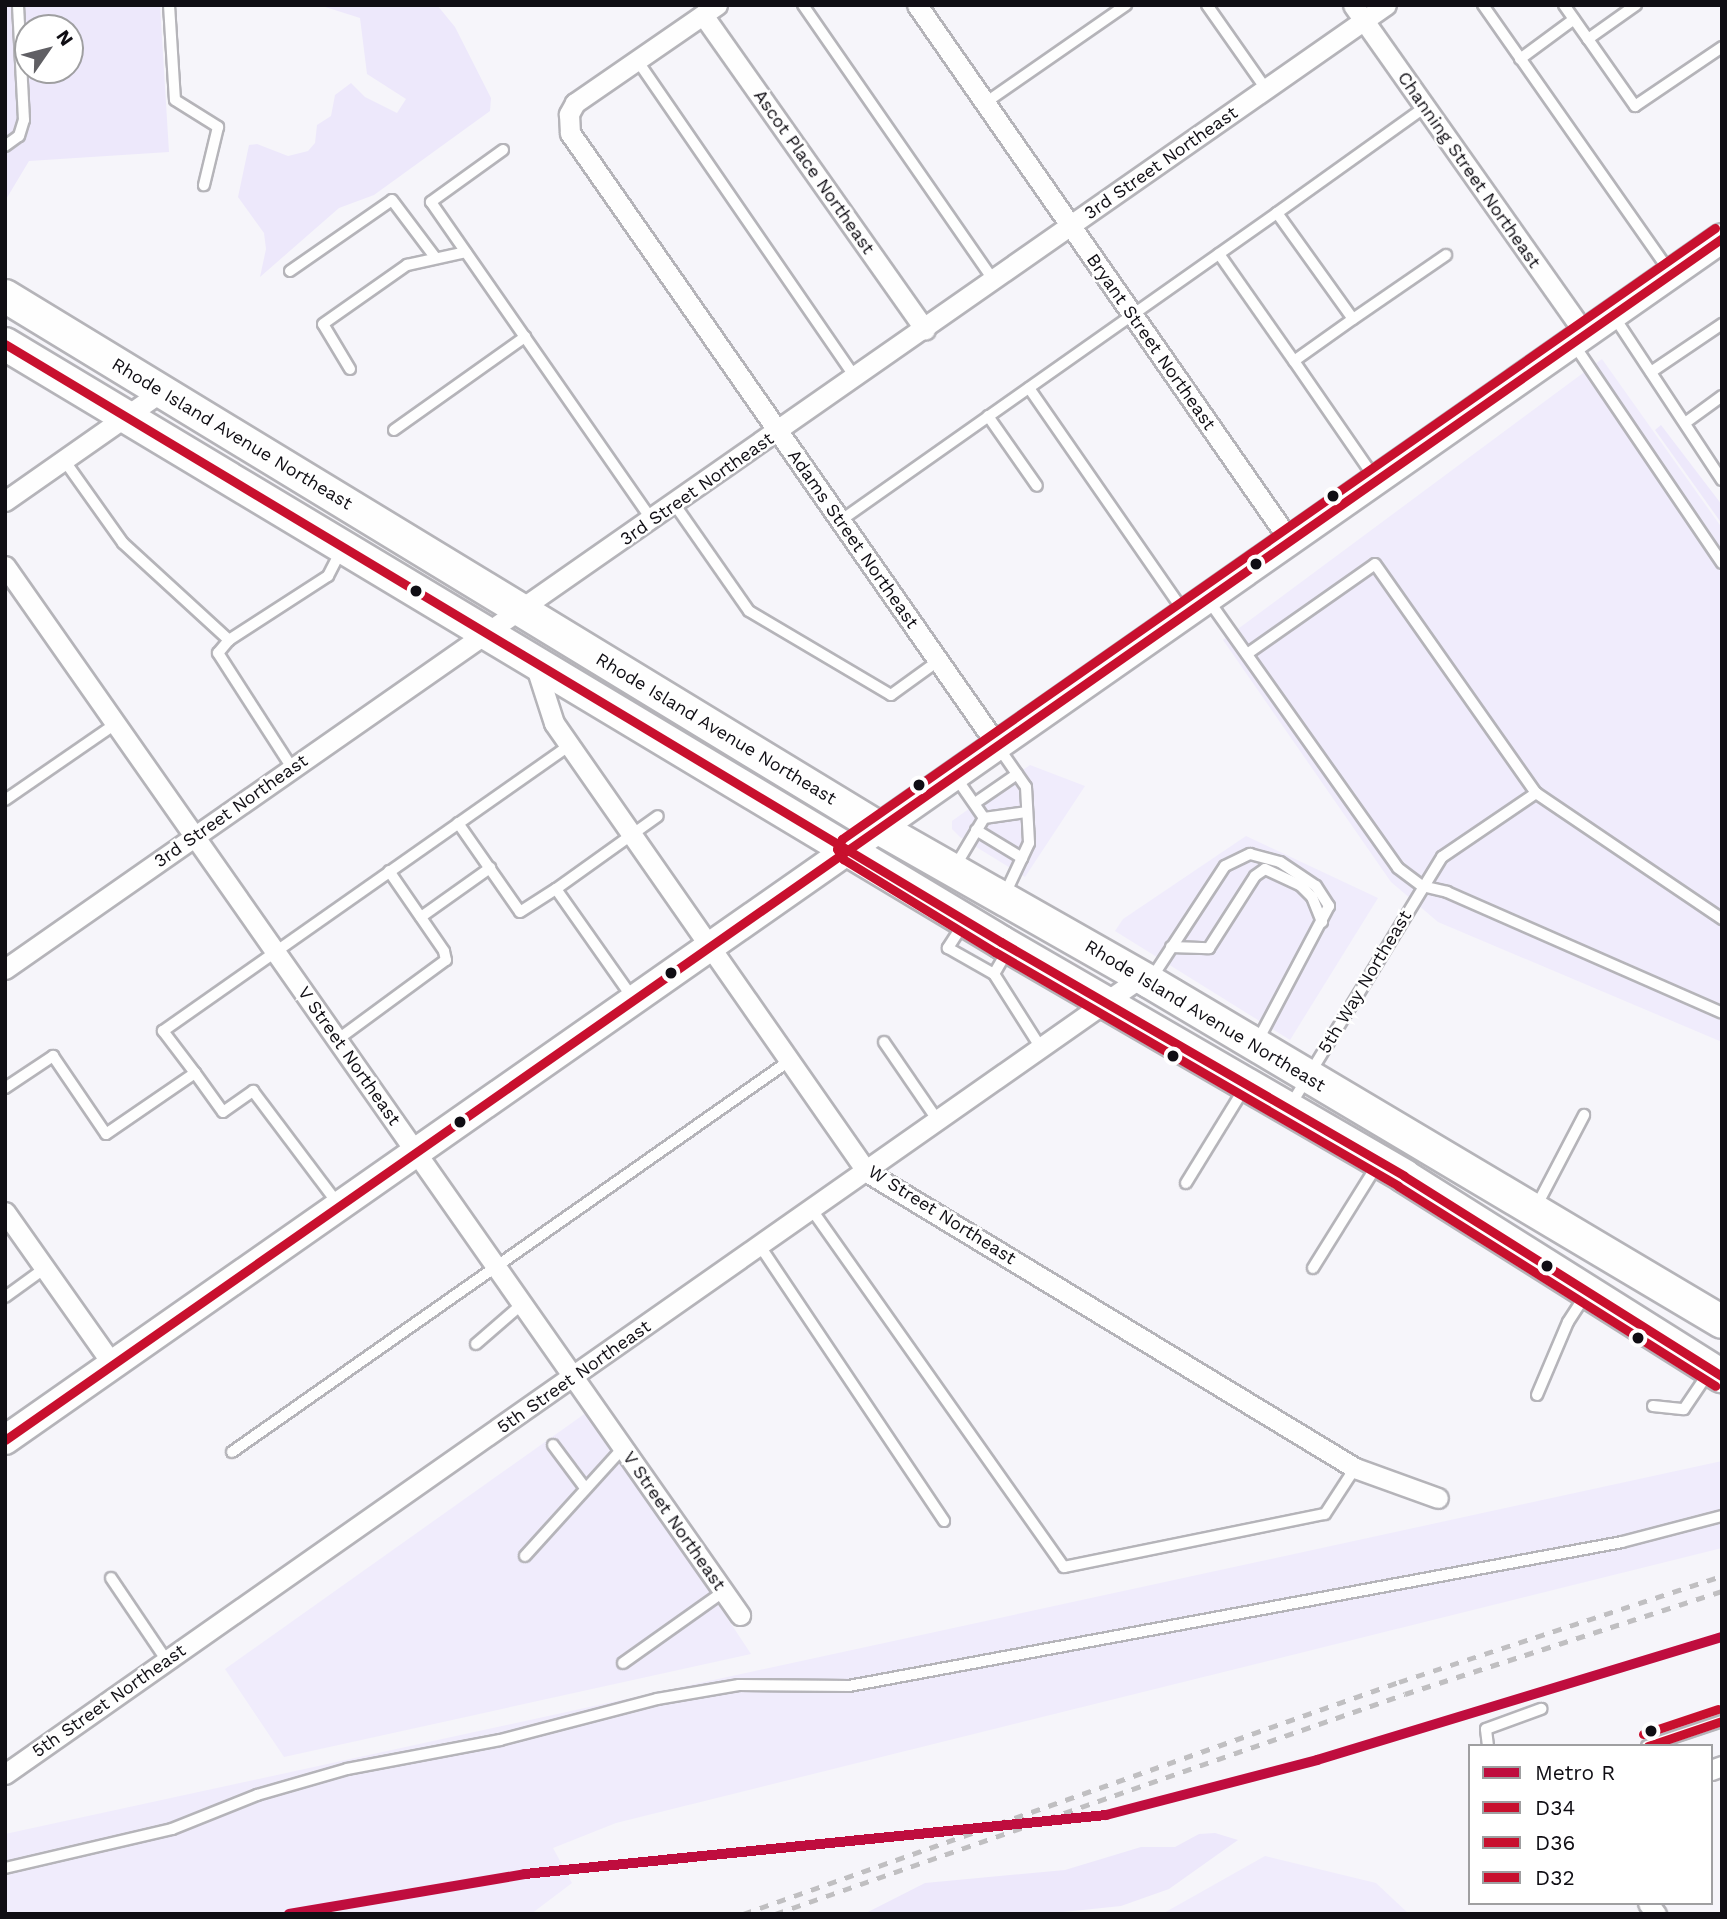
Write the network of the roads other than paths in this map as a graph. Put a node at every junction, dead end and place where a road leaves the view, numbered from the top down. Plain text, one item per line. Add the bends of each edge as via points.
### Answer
1 (18, 5) edge
2 (169, 5) edge
3 (803, 5) edge
4 (916, 5) edge
5 (1126, 5) edge
6 (1207, 5) edge
7 (1386, 5) edge
8 (1483, 5) edge
9 (1564, 5) edge
10 (1636, 5) edge
11 (710, 10) edge
12 (1359, 13) edge
13 (1574, 19) junction
14 (1588, 39) junction
15 (1722, 47) edge
16 (1520, 59) junction
17 (637, 60) junction
18 (1266, 89) junction
19 (985, 103) junction
20 (1425, 107) junction
21 (5, 146) edge
22 (503, 150) dead end
23 (204, 185) dead end
24 (1277, 213) junction
25 (1072, 227) junction
26 (1722, 238) edge
27 (466, 252) junction
28 (1219, 254) junction
29 (1446, 255) dead end
30 (435, 257) junction
31 (290, 271) dead end
32 (1671, 274) junction
33 (995, 282) junction
34 (5, 296) edge
35 (1132, 314) junction
36 (1612, 315) junction
37 (1353, 319) junction
38 (1722, 324) edge
39 (925, 330) junction
40 (525, 337) junction
41 (1579, 338) junction
42 (5, 344) edge
43 (1294, 361) junction
44 (350, 369) dead end
45 (1651, 372) junction
46 (856, 378) junction
47 (1029, 388) junction
48 (162, 391) junction
49 (1722, 396) edge
50 (129, 415) junction
51 (988, 416) junction
52 (1685, 423) junction
53 (394, 430) dead end
54 (778, 433) junction
55 (64, 460) junction
56 (1376, 480) junction
57 (1722, 480) edge
58 (1037, 486) dead end
59 (5, 501) edge
60 (675, 505) junction
61 (653, 521) junction
62 (840, 521) junction
63 (1290, 541) junction
64 (344, 545) junction
65 (1722, 563) edge
66 (5, 566) edge
67 (1196, 606) junction
68 (522, 612) junction
69 (490, 634) junction
70 (229, 640) junction
71 (1247, 654) junction
72 (533, 660) junction
73 (938, 661) junction
74 (115, 724) junction
75 (570, 745) junction
76 (997, 745) junction
77 (292, 768) junction
78 (1017, 774) junction
79 (954, 775) junction
80 (1536, 793) junction
81 (5, 800) edge
82 (975, 803) junction
83 (1026, 812) junction
84 (658, 816) dead end
85 (985, 818) junction
86 (458, 823) junction
87 (879, 828) junction
88 (976, 830) junction
89 (631, 834) junction
90 (194, 837) junction
91 (849, 849) junction
92 (1022, 858) junction
93 (490, 868) junction
94 (953, 869) junction
95 (389, 871) junction
96 (1422, 887) junction
97 (556, 889) junction
98 (1003, 898) junction
99 (421, 917) junction
100 (1722, 919) edge
101 (965, 920) junction
102 (1322, 922) junction
103 (709, 947) junction
104 (1009, 947) junction
105 (1171, 947) junction
106 (275, 951) junction
107 (5, 969) edge
108 (994, 974) junction
109 (1145, 979) junction
110 (634, 1000) junction
111 (1107, 1001) junction
112 (1721, 1013) edge
113 (337, 1040) junction
114 (884, 1042) dead end
115 (1255, 1046) junction
116 (1041, 1048) junction
117 (789, 1061) junction
118 (195, 1073) junction
119 (1307, 1077) junction
120 (1247, 1084) junction
121 (5, 1088) edge
122 (1289, 1108) junction
123 (1584, 1115) dead end
124 (938, 1121) junction
125 (416, 1153) junction
126 (1379, 1161) junction
127 (867, 1172) junction
128 (1186, 1184) dead end
129 (340, 1206) junction
130 (812, 1210) junction
131 (5, 1212) edge
132 (1533, 1213) junction
133 (761, 1246) junction
134 (496, 1267) junction
135 (45, 1268) junction
136 (1313, 1268) dead end
137 (1588, 1290) junction
138 (5, 1297) edge
139 (522, 1304) junction
140 (1722, 1322) edge
141 (476, 1344) dead end
142 (113, 1365) junction
143 (1716, 1372) edge
144 (573, 1377) junction
145 (1537, 1395) dead end
146 (1653, 1406) dead end
147 (5, 1440) edge
148 (553, 1445) dead end
149 (623, 1448) junction
150 (232, 1452) dead end
151 (1355, 1468) junction
152 (585, 1488) junction
153 (1438, 1498) dead end
154 (1722, 1516) edge
155 (944, 1521) dead end
156 (525, 1556) dead end
157 (111, 1578) dead end
158 (723, 1592) junction
159 (740, 1615) dead end
160 (167, 1661) junction
161 (623, 1663) dead end
162 (1541, 1709) dead end
163 (1722, 1721) edge
164 (1489, 1744) edge
165 (1653, 1744) edge
166 (5, 1774) edge
167 (5, 1868) edge

1 - 21 lane via 24,120 19,136
2 - 23 lane via 175,100 218,127
3 - 33 lane
4 - 19 street, Bryant Street Northeast
5 - 19 lane
6 - 18 lane
7 - 12 street, 3rd Street Northeast
8 - 16 lane
9 - 13 lane
10 - 14 lane
11 - 17 street
11 - 39 street, Ascot Place Northeast
12 - 18 street, 3rd Street Northeast
12 - 20 street, Channing Street Northeast
13 - 14 lane
13 - 16 lane
14 - 15 lane via 1635,107
16 - 32 lane
17 - 46 lane
17 - 54 street, Adams Street Northeast via 575,103 568,126
18 - 25 street, 3rd Street Northeast
19 - 25 street, Bryant Street Northeast
20 - 24 lane
20 - 41 street, Channing Street Northeast
22 - 27 lane via 431,202
24 - 28 lane
24 - 37 lane
25 - 33 street, 3rd Street Northeast
25 - 35 street, Bryant Street Northeast
26 - 32 street
27 - 30 lane
27 - 40 lane
28 - 35 lane
28 - 43 lane
29 - 37 lane
30 - 31 lane via 392,200
30 - 44 lane via 407,265 323,324
32 - 36 street
33 - 39 street, 3rd Street Northeast
34 - 48 main road, Rhode Island Avenue Northeast
35 - 47 lane
35 - 63 street, Bryant Street Northeast
36 - 41 street
36 - 45 lane
37 - 43 lane
38 - 45 lane
39 - 46 street, 3rd Street Northeast
40 - 53 lane
40 - 61 lane
41 - 56 street
41 - 65 lane
42 - 50 main road, Rhode Island Avenue Northeast
43 - 56 lane
45 - 52 lane
46 - 54 street, 3rd Street Northeast
47 - 51 lane
47 - 67 lane
48 - 50 street
48 - 68 main road, Rhode Island Avenue Northeast
49 - 52 lane
50 - 55 street
50 - 64 main road, Rhode Island Avenue Northeast
51 - 58 lane
51 - 62 lane
52 - 57 lane
54 - 60 street, 3rd Street Northeast
54 - 62 street, Adams Street Northeast
55 - 59 street
55 - 70 lane via 123,543
56 - 63 street
60 - 61 street, 3rd Street Northeast
60 - 73 lane via 749,611 760,618 891,695
61 - 68 street, 3rd Street Northeast
62 - 73 street, Adams Street Northeast
63 - 67 street
64 - 69 main road, Rhode Island Avenue Northeast
64 - 70 lane via 328,576
66 - 74 street, V Street Northeast
67 - 71 lane
67 - 76 street
68 - 69 street, 3rd Street Northeast
68 - 87 main road, Rhode Island Avenue Northeast
69 - 72 main road, Rhode Island Avenue Northeast
69 - 77 street, 3rd Street Northeast
70 - 77 lane via 218,653
71 - 80 lane via 1375,564
71 - 96 lane via 1398,868
72 - 75 street, W Street Northeast via 554,723
72 - 91 main road, Rhode Island Avenue Northeast
73 - 76 street, Adams Street Northeast
74 - 81 lane
74 - 90 street, V Street Northeast
75 - 86 lane
75 - 89 street, W Street Northeast
76 - 78 lane
76 - 79 street
77 - 90 street, 3rd Street Northeast
78 - 82 lane
78 - 83 lane via 1026,786
79 - 82 lane
79 - 87 street
80 - 96 lane, 5th Way Northeast via 1442,857
80 - 100 lane
82 - 85 lane
83 - 85 lane
83 - 92 lane via 1029,844
84 - 89 lane
85 - 88 lane
86 - 93 lane
86 - 95 lane
87 - 91 street
87 - 94 main road, Rhode Island Avenue Northeast
88 - 92 lane
88 - 94 lane
89 - 97 lane
89 - 103 street, W Street Northeast
90 - 106 street, V Street Northeast
90 - 107 street, 3rd Street Northeast
91 - 101 main road, Rhode Island Avenue Northeast
91 - 103 street
92 - 98 lane
93 - 97 lane via 520,912
93 - 99 lane
94 - 98 main road, Rhode Island Avenue Northeast
95 - 99 lane
95 - 106 lane
96 - 112 lane via 1447,892
96 - 119 lane, 5th Way Northeast
97 - 110 lane
98 - 109 main road, Rhode Island Avenue Northeast
99 - 113 lane via 446,960
101 - 104 main road, Rhode Island Avenue Northeast
101 - 108 lane via 948,948
102 - 105 lane via 1312,897 1300,885 1265,869 1255,876 1209,948
102 - 105 lane via 1329,906 1317,886 1280,862 1250,854 1224,866
102 - 115 lane
103 - 110 street
103 - 117 street, W Street Northeast
104 - 108 lane
104 - 111 main road, Rhode Island Avenue Northeast
105 - 109 lane
106 - 113 street, V Street Northeast
106 - 118 lane via 163,1031
108 - 116 lane
109 - 111 street, 5th Street Northeast
109 - 115 main road, Rhode Island Avenue Northeast
110 - 125 street
111 - 116 street, 5th Street Northeast
111 - 120 main road, Rhode Island Avenue Northeast
113 - 125 street, V Street Northeast
114 - 124 lane
115 - 119 main road, Rhode Island Avenue Northeast
116 - 124 street, 5th Street Northeast
117 - 127 street, W Street Northeast
117 - 134 lane
118 - 121 lane via 106,1134 53,1056
118 - 129 lane via 223,1112 253,1091
119 - 122 lane, 5th Way Northeast
119 - 132 main road, Rhode Island Avenue Northeast
120 - 122 main road, Rhode Island Avenue Northeast
120 - 128 lane
122 - 126 main road, Rhode Island Avenue Northeast
123 - 132 lane
124 - 127 street, 5th Street Northeast
125 - 129 street
125 - 134 street, V Street Northeast
126 - 136 lane
126 - 137 main road, Rhode Island Avenue Northeast
127 - 130 street, 5th Street Northeast
127 - 151 street, W Street Northeast
129 - 142 street
130 - 133 street, 5th Street Northeast
130 - 151 lane via 1064,1567 1325,1514
131 - 135 street
132 - 140 main road, Rhode Island Avenue Northeast
133 - 144 street, 5th Street Northeast
133 - 155 lane
134 - 139 street, V Street Northeast
134 - 150 lane
135 - 138 lane
135 - 142 street
137 - 143 main road, Rhode Island Avenue Northeast
137 - 145 lane via 1568,1322
139 - 141 lane
139 - 144 street, V Street Northeast
142 - 147 street
143 - 146 lane via 1684,1409
144 - 149 street, V Street Northeast
144 - 160 street, 5th Street Northeast
148 - 152 lane
149 - 152 lane
149 - 158 street, V Street Northeast
151 - 153 street, W Street Northeast
152 - 156 lane
154 - 167 lane via 1608,1544 849,1686 739,1685 657,1699 499,1740 347,1769 257,1795 172,1829
157 - 160 lane
158 - 159 street, V Street Northeast
158 - 161 lane
160 - 166 street, 5th Street Northeast
162 - 164 lane via 1486,1730
163 - 165 lane

